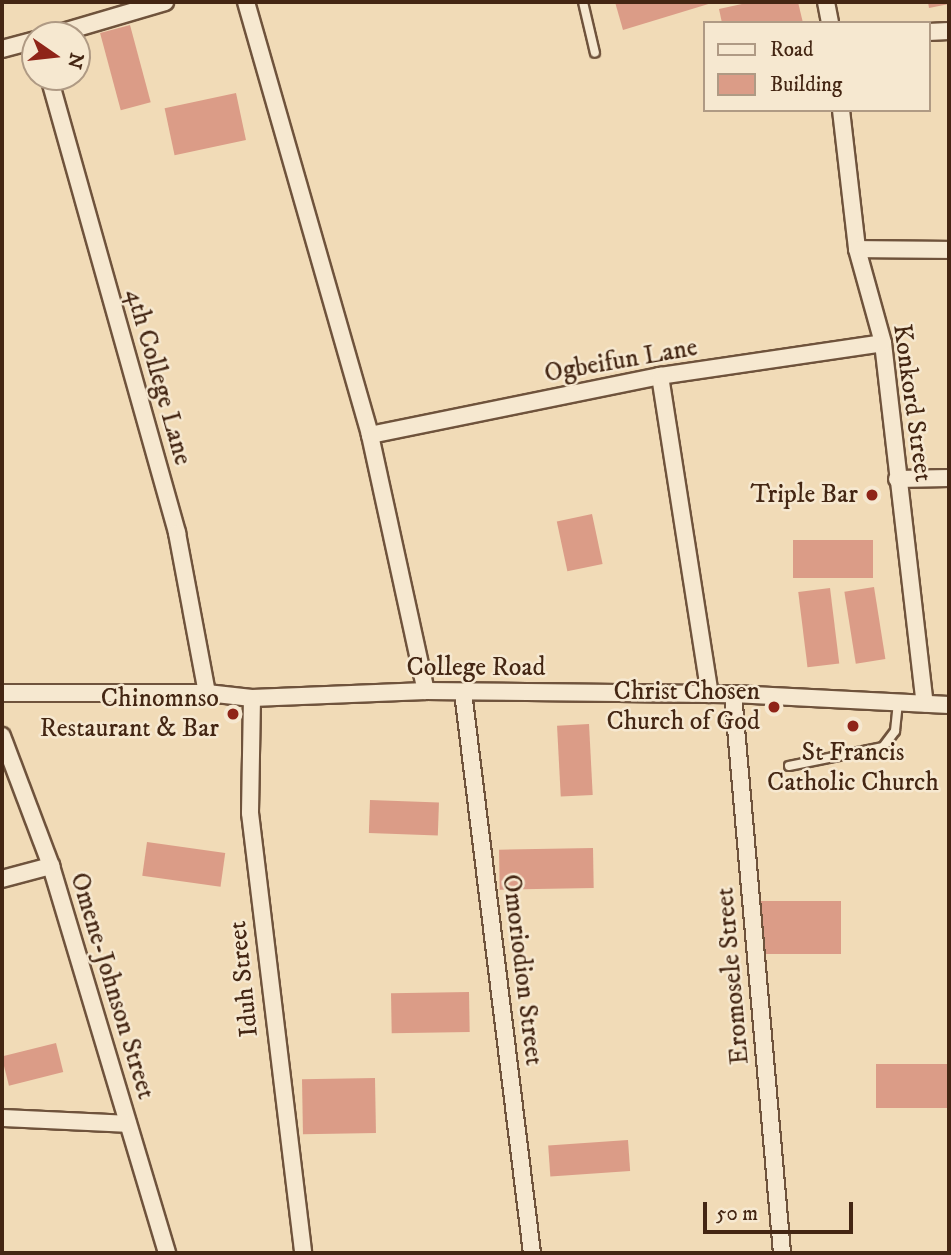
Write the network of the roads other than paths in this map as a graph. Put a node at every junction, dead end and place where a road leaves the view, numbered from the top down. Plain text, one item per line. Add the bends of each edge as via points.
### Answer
1 (164, 2) edge
2 (246, 2) edge
3 (583, 2) edge
4 (826, 2) edge
5 (830, 21) edge
6 (91, 24) edge
7 (949, 31) edge
8 (930, 32) edge
9 (21, 44) edge
10 (2, 49) edge
11 (595, 53) dead end
12 (53, 91) edge
13 (841, 112) edge
14 (857, 250) junction
15 (949, 250) edge
16 (883, 343) junction
17 (660, 376) junction
18 (370, 435) junction
19 (949, 478) edge
20 (897, 479) junction
21 (426, 691) junction
22 (207, 692) junction
23 (463, 692) junction
24 (2, 693) edge
25 (710, 694) junction
26 (733, 694) junction
27 (252, 698) junction
28 (898, 703) junction
29 (925, 704) junction
30 (949, 705) edge
31 (2, 736) edge
32 (789, 766) dead end
33 (51, 866) junction
34 (2, 879) edge
35 (2, 1118) edge
36 (128, 1124) junction
37 (167, 1253) edge
38 (303, 1253) edge
39 (532, 1253) edge
40 (782, 1253) edge

1 - 6 street
2 - 18 street
3 - 11 lane
4 - 5 street
7 - 8 street
9 - 10 street
12 - 22 street, 4th College Lane via 177,533
13 - 14 street, Konkord Street
14 - 15 street
14 - 16 street, Konkord Street
16 - 17 street, Ogbeifun Lane
16 - 20 street, Konkord Street
17 - 18 street, Ogbeifun Lane
17 - 25 street
18 - 21 street
19 - 20 street
20 - 29 street, Konkord Street
21 - 23 street, College Road
21 - 27 street, College Road
22 - 24 street, College Road
22 - 27 street, College Road
23 - 25 street, College Road
23 - 39 street, Omoriodion Street
25 - 26 street, College Road
26 - 28 street, College Road
26 - 40 street, Eromosele Street
27 - 38 street, Iduh Street via 250,813
28 - 29 street, College Road
28 - 32 lane via 895,731 883,747
29 - 30 street, College Road
31 - 33 street, Omene-Johnson Street
33 - 34 street
33 - 36 street, Omene-Johnson Street
35 - 36 street
36 - 37 street, Omene-Johnson Street

